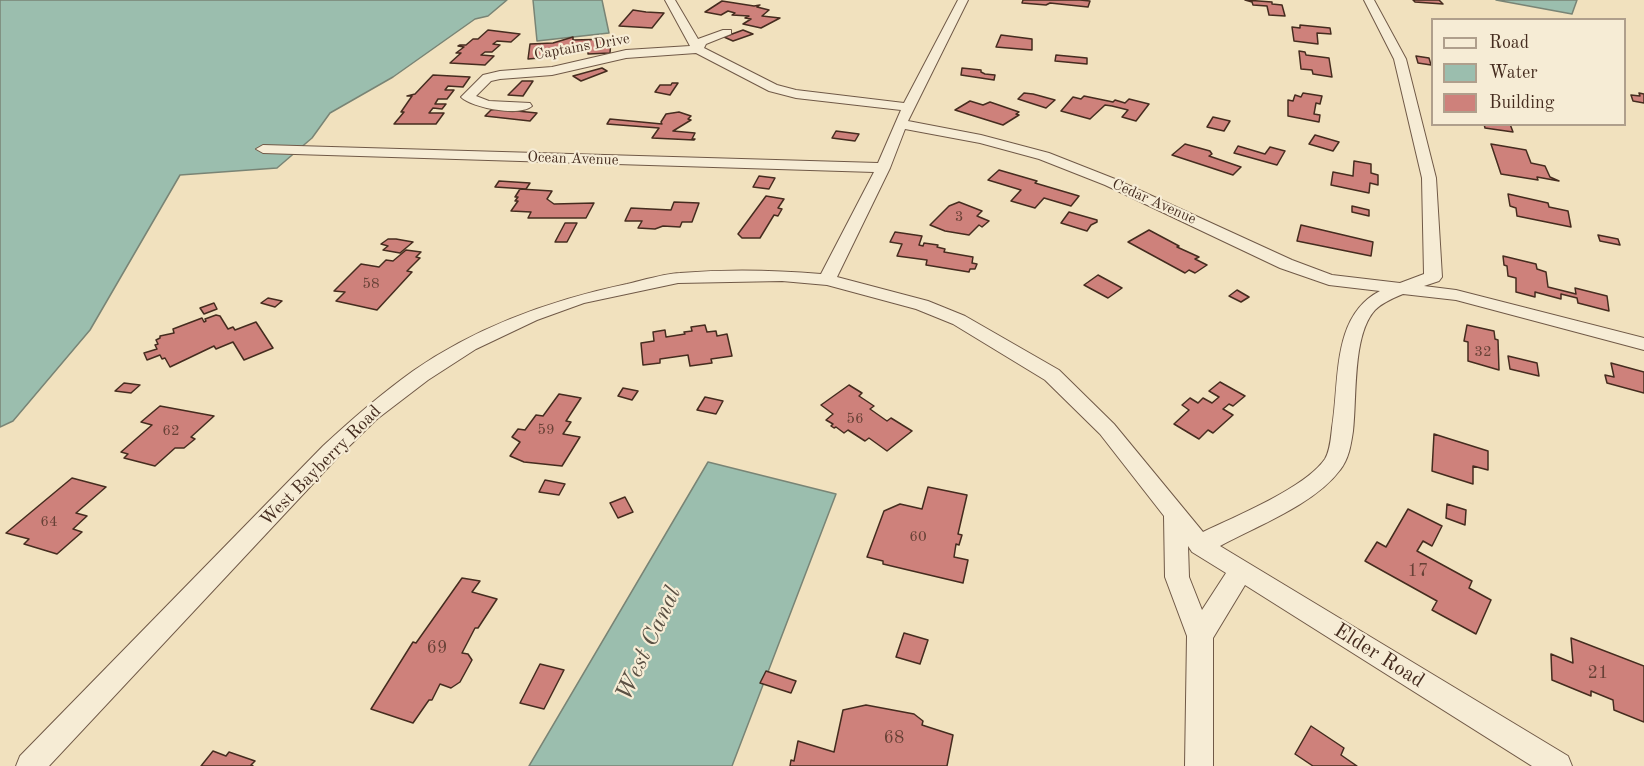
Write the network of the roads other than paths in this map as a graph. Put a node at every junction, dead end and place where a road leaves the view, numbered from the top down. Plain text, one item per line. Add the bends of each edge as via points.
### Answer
1 (670, 0) edge
2 (963, 0) edge
3 (1368, 0) edge
4 (727, 32) dead end
5 (698, 49) junction
6 (525, 106) dead end
7 (909, 107) junction
8 (900, 124) junction
9 (263, 149) dead end
10 (883, 168) junction
11 (827, 280) junction
12 (1403, 289) junction
13 (1644, 344) edge
14 (1175, 514) junction
15 (1200, 545) junction
16 (1241, 570) junction
17 (1200, 636) junction
18 (30, 766) edge
19 (1199, 766) edge
20 (1558, 766) edge

1 - 5 street
2 - 7 street
3 - 12 street, Cedar Avenue via 1400,59 1429,178 1433,277
4 - 5 street, Captains Drive via 701,42
5 - 6 street, Captains Drive via 626,54 552,71 500,75 487,78 467,97 487,105
5 - 7 street via 773,88
7 - 8 street
8 - 10 street
8 - 12 street, Cedar Avenue via 1044,156 1329,280
9 - 10 street, Ocean Avenue
10 - 11 street
11 - 14 street, West Bayberry Road via 922,305 959,320 1053,375 1107,429
11 - 18 street, West Bayberry Road via 782,276 678,279 579,299 469,345 370,414 330,452
12 - 13 street, Cedar Avenue via 1456,295
12 - 15 street, Cedar Avenue via 1369,306 1359,319 1334,462 1304,489
14 - 15 street, Elder Road
14 - 17 street via 1177,576
15 - 16 street, Elder Road
16 - 17 street
16 - 20 street, Elder Road
17 - 19 street

